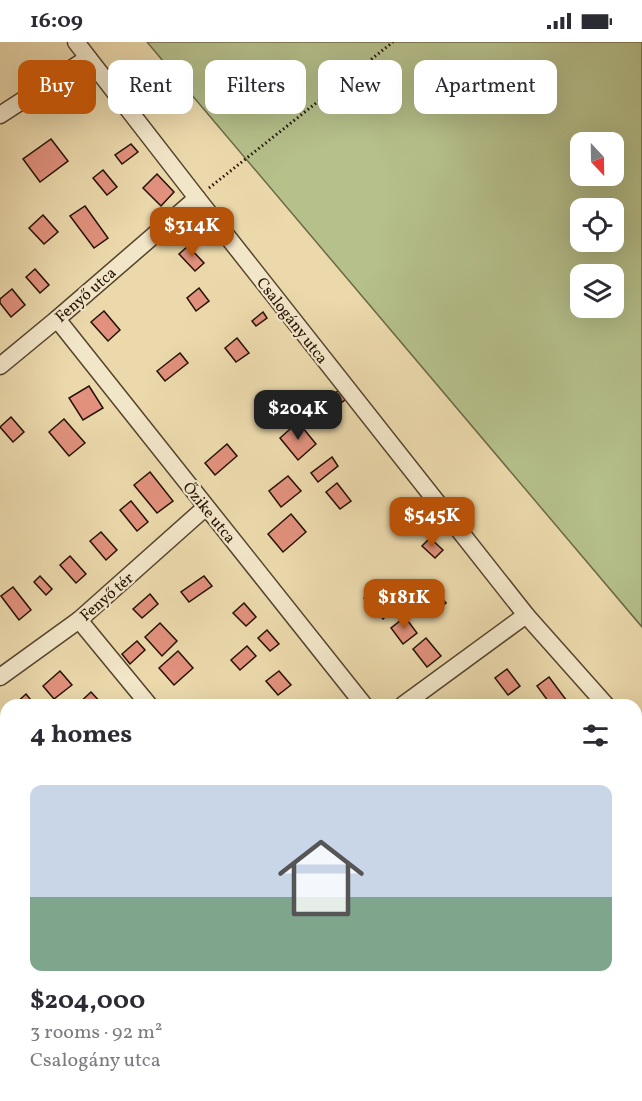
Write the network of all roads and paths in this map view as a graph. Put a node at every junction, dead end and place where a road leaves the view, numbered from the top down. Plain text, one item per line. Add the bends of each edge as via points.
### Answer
1 (76, 42) edge
2 (393, 42) edge
3 (88, 58) junction
4 (0, 115) edge
5 (197, 198) junction
6 (57, 319) junction
7 (0, 366) edge
8 (206, 507) junction
9 (526, 615) junction
10 (79, 620) junction
11 (0, 677) edge
12 (143, 699) edge
13 (359, 699) edge
14 (411, 699) edge
15 (601, 699) edge

1 - 3 street, Csalogány utca
2 - 5 path
3 - 4 street
3 - 5 street, Csalogány utca
5 - 6 street, Fenyő utca
5 - 9 street, Csalogány utca
6 - 7 street, Fenyő utca
6 - 8 street, Őzike utca
8 - 10 street, Fenyő tér
8 - 13 street, Őzike utca
9 - 14 street
9 - 15 street, Csalogány utca
10 - 11 street, Fenyő tér
10 - 12 street

